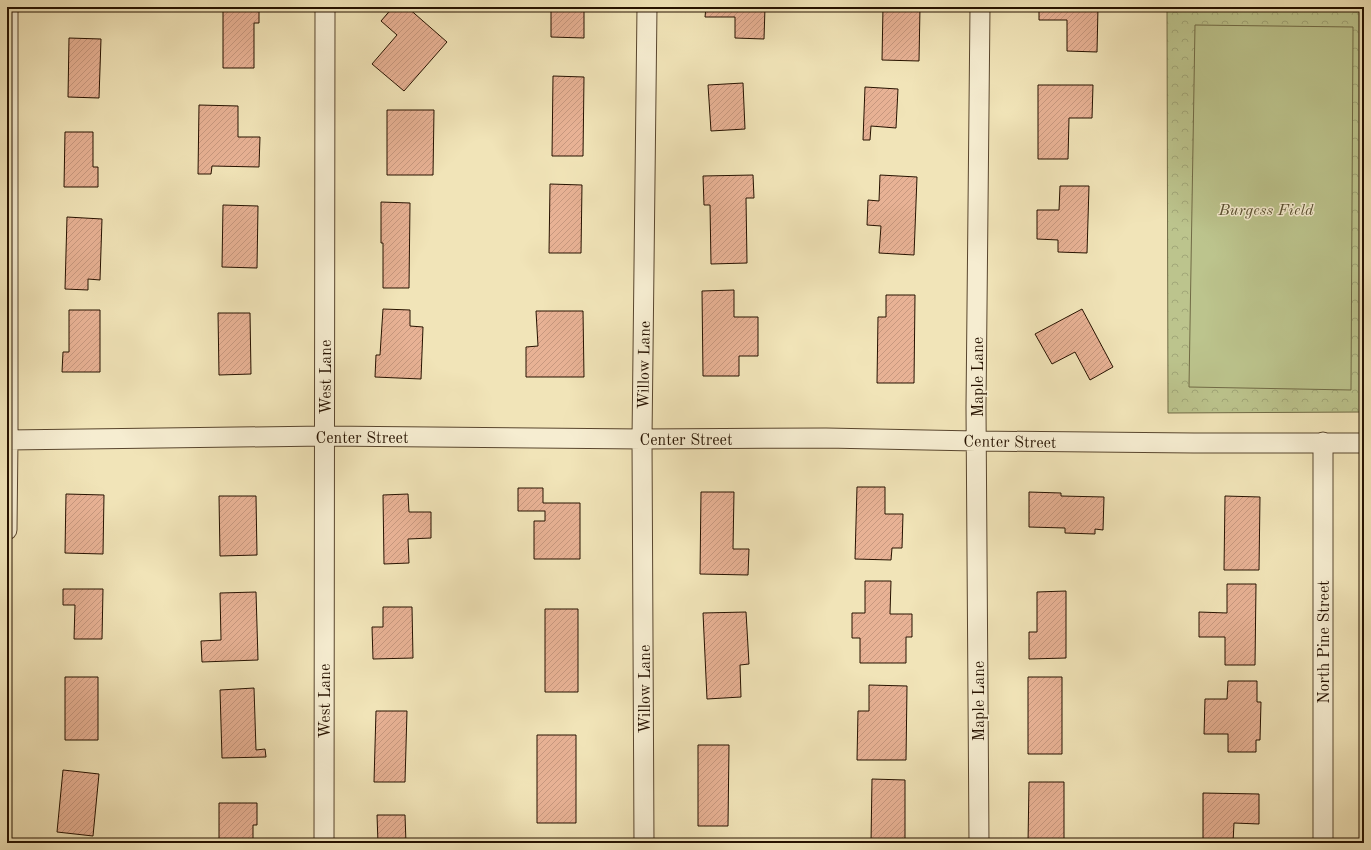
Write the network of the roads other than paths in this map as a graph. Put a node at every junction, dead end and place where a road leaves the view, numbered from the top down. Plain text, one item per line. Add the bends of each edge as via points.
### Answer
1 (8, 7) edge
2 (325, 7) edge
3 (647, 7) edge
4 (980, 7) edge
5 (325, 436) junction
6 (642, 439) junction
7 (8, 440) junction
8 (976, 441) junction
9 (1323, 442) junction
10 (1364, 442) edge
11 (7, 530) edge
12 (324, 843) edge
13 (644, 843) edge
14 (979, 843) edge
15 (1323, 843) edge

1 - 7 street
2 - 5 street, West Lane
3 - 6 street, Willow Lane
4 - 8 street, Maple Lane
5 - 6 street, Center Street
5 - 7 street, Center Street
5 - 12 street, West Lane
6 - 8 street, Center Street via 826,438
6 - 13 street, Willow Lane
7 - 11 street
8 - 9 street, Center Street
8 - 14 street, Maple Lane
9 - 10 street, Center Street
9 - 15 street, North Pine Street

